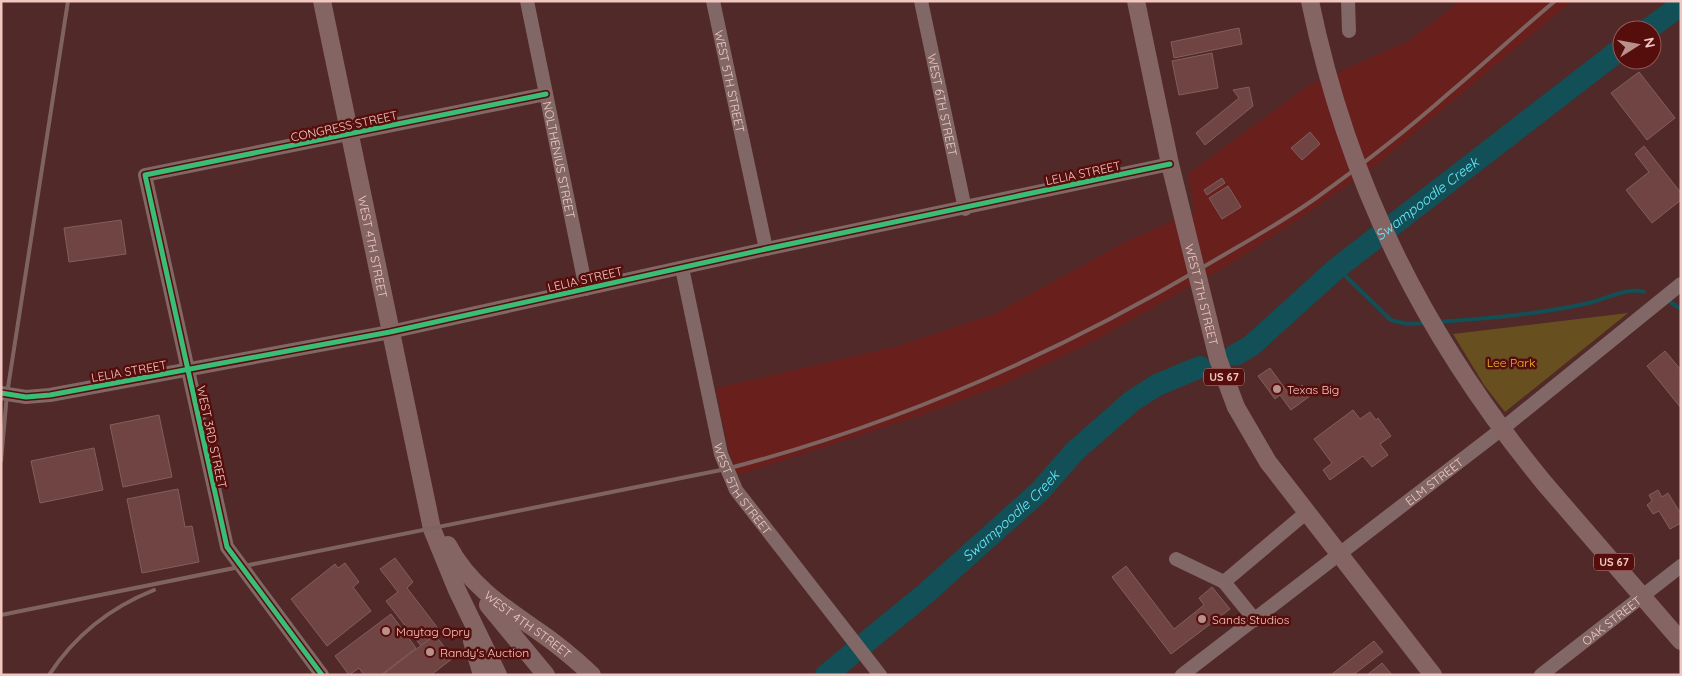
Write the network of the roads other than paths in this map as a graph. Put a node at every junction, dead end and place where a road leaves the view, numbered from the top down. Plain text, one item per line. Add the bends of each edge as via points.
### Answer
1 (322, 1) edge
2 (527, 1) edge
3 (713, 1) edge
4 (921, 1) edge
5 (1136, 1) edge
6 (1310, 1) edge
7 (1348, 1) edge
8 (1349, 31) dead end
9 (546, 94) junction
10 (351, 135) junction
11 (1170, 164) junction
12 (145, 176) joint
13 (965, 209) junction
14 (766, 249) junction
15 (682, 268) junction
16 (1681, 284) edge
17 (586, 289) junction
18 (390, 332) junction
19 (188, 371) junction
20 (1, 393) edge
21 (424, 492) junction
22 (1307, 512) junction
23 (1339, 553) junction
24 (1176, 559) dead end
25 (1681, 566) edge
26 (464, 572) junction
27 (1224, 582) junction
28 (457, 590) junction
29 (1643, 595) junction
30 (1255, 620) junction
31 (1681, 641) edge
32 (879, 674) edge
33 (322, 675) edge
34 (482, 675) edge
35 (498, 675) edge
36 (546, 675) edge
37 (592, 675) edge
38 (1182, 675) edge
39 (1433, 675) edge
40 (1541, 675) edge

1 - 10 main road, WEST 4TH STREET
2 - 9 street, NOLTHENIUS STREET
3 - 14 street, WEST 5TH STREET
4 - 13 street, WEST 6TH STREET
5 - 11 main road, WEST 7TH STREET / US 67
6 - 29 main road, US 67, bridge via 1321,52 1346,136 1382,228 1424,312 1505,435
7 - 8 street
9 - 10 street, CONGRESS STREET
9 - 17 street, NOLTHENIUS STREET
10 - 12 street, CONGRESS STREET
10 - 18 main road, WEST 4TH STREET
11 - 13 street, LELIA STREET
11 - 22 main road, WEST 7TH STREET / US 67 via 1227,386 1268,462
12 - 19 street, WEST 3RD STREET
13 - 14 street, LELIA STREET
14 - 15 street, LELIA STREET
15 - 17 street, LELIA STREET
15 - 32 street, WEST 5TH STREET via 726,469 736,490
16 - 23 street, ELM STREET via 1507,425
17 - 18 street, LELIA STREET
18 - 19 street, LELIA STREET
18 - 21 main road, WEST 4TH STREET
19 - 20 street, LELIA STREET via 50,396
19 - 33 street, WEST 3RD STREET via 227,547
21 - 26 main road, WEST 4TH STREET
21 - 28 main road, WEST 4TH STREET via 432,528
22 - 23 main road, WEST 7TH STREET / US 67
22 - 27 street
23 - 30 street, ELM STREET
23 - 39 main road, WEST 7TH STREET / US 67
24 - 27 street
25 - 29 street, OAK STREET
26 - 36 main road
26 - 37 main road, WEST 4TH STREET via 506,610 545,636
27 - 30 street
28 - 34 main road
28 - 35 main road
29 - 31 main road, US 67
29 - 40 street, OAK STREET
30 - 38 street, ELM STREET

